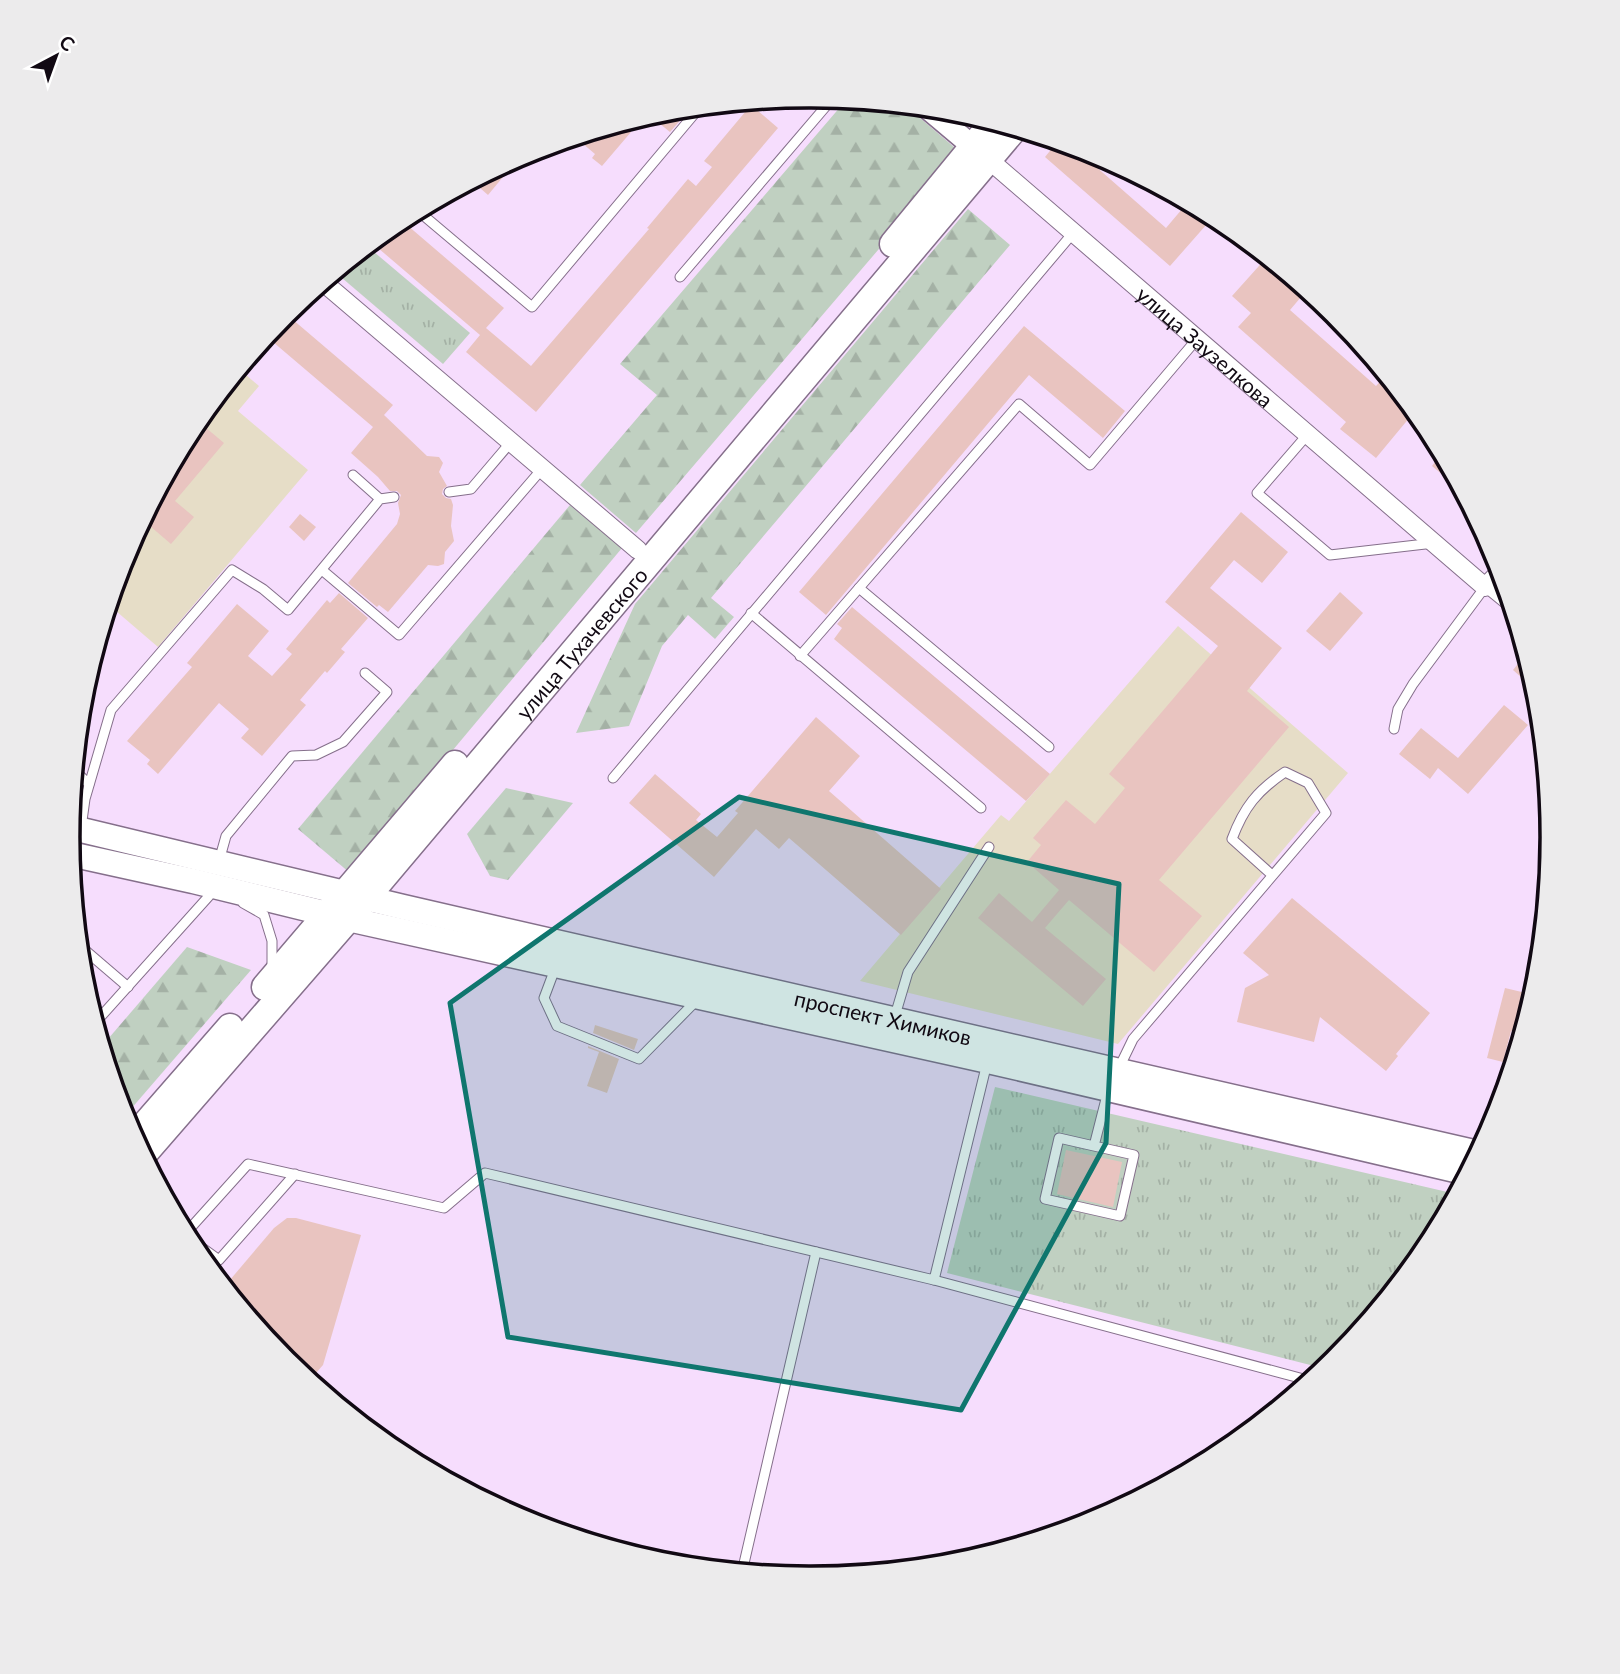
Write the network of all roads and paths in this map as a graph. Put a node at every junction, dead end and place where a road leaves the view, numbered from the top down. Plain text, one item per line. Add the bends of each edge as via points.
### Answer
1 (823, 108) edge
2 (691, 118) edge
3 (942, 120) edge
4 (990, 130) edge
5 (1006, 134) edge
6 (981, 153) junction
7 (426, 217) edge
8 (1073, 233) junction
9 (680, 277) dead end
10 (330, 288) edge
11 (1197, 339) junction
12 (1308, 435) junction
13 (511, 442) junction
14 (542, 468) junction
15 (353, 475) dead end
16 (449, 492) dead end
17 (394, 497) dead end
18 (380, 499) junction
19 (1435, 543) junction
20 (638, 550) junction
21 (322, 570) junction
22 (1492, 580) edge
23 (1485, 587) junction
24 (859, 588) junction
25 (1499, 599) edge
26 (751, 613) junction
27 (800, 656) junction
28 (365, 673) dead end
29 (1394, 729) dead end
30 (1049, 747) dead end
31 (613, 778) dead end
32 (83, 779) edge
33 (89, 784) junction
34 (981, 808) dead end
35 (81, 810) edge
36 (80, 829) edge
37 (989, 847) dead end
38 (81, 857) edge
39 (219, 863) junction
40 (1272, 875) junction
41 (201, 888) junction
42 (356, 895) junction
43 (338, 917) junction
44 (91, 955) edge
45 (557, 964) junction
46 (272, 979) junction
47 (128, 987) junction
48 (701, 997) junction
49 (103, 1015) edge
50 (894, 1019) junction
51 (990, 1051) junction
52 (1113, 1080) junction
53 (142, 1128) edge
54 (1094, 1146) junction
55 (150, 1147) edge
56 (1468, 1151) edge
57 (1458, 1171) edge
58 (295, 1174) junction
59 (193, 1227) edge
60 (816, 1252) junction
61 (212, 1255) edge
62 (934, 1280) junction
63 (1299, 1378) edge
64 (744, 1563) edge

1 - 9 lane
2 - 7 lane via 532,307
3 - 6 street, улица Заузелкова
4 - 6 main road, улица Тухачевского
5 - 6 main road, улица Тухачевского
6 - 8 street, улица Заузелкова
6 - 20 main road, улица Тухачевского
6 - 42 main road, улица Тухачевского
8 - 11 street, улица Заузелкова
8 - 26 lane
10 - 13 street
11 - 12 street, улица Заузелкова
11 - 24 lane via 1090,465 1019,404
12 - 19 street, улица Заузелкова
12 - 19 lane via 1257,493 1267,502 1330,555
13 - 14 street
13 - 16 lane via 471,489
14 - 20 street
14 - 21 lane via 399,635
15 - 18 lane
17 - 18 lane
18 - 21 lane
19 - 23 street, улица Заузелкова
20 - 42 main road, улица Тухачевского
21 - 33 lane via 288,610 232,570 111,710
22 - 23 street
23 - 25 lane
23 - 29 lane via 1413,684 1398,709
24 - 27 lane
24 - 30 lane
26 - 27 lane
26 - 31 lane
27 - 34 lane
28 - 39 lane via 387,692 343,742 316,755 292,756 226,836
32 - 33 lane
33 - 35 lane
36 - 39 main road, проспект Химиков
37 - 50 lane via 908,972
38 - 41 main road, проспект Химиков
39 - 42 main road, проспект Химиков
40 - 40 lane via 1232,839 1241,815 1264,786 1285,772 1308,783 1326,813
40 - 52 lane via 1133,1039
41 - 43 main road, проспект Химиков
41 - 46 lane via 264,915 272,941
41 - 47 lane
42 - 43 main road, улица Тухачевского
42 - 50 main road, проспект Химиков
43 - 45 main road, проспект Химиков
43 - 46 main road, улица Тухачевского
43 - 55 main road, улица Тухачевского
44 - 47 lane
45 - 48 main road, проспект Химиков
45 - 48 lane via 544,998 557,1026 639,1059
46 - 53 main road, улица Тухачевского
47 - 49 lane
48 - 51 main road, проспект Химиков
50 - 51 main road, проспект Химиков
51 - 52 main road, проспект Химиков
51 - 62 lane
52 - 54 lane
52 - 56 main road, проспект Химиков
52 - 57 main road, проспект Химиков
54 - 54 lane via 1059,1138 1045,1199 1120,1216 1133,1155
58 - 59 lane via 248,1164
58 - 60 lane via 444,1208 485,1173
58 - 61 lane via 219,1260
60 - 62 lane
60 - 64 lane
62 - 63 lane

